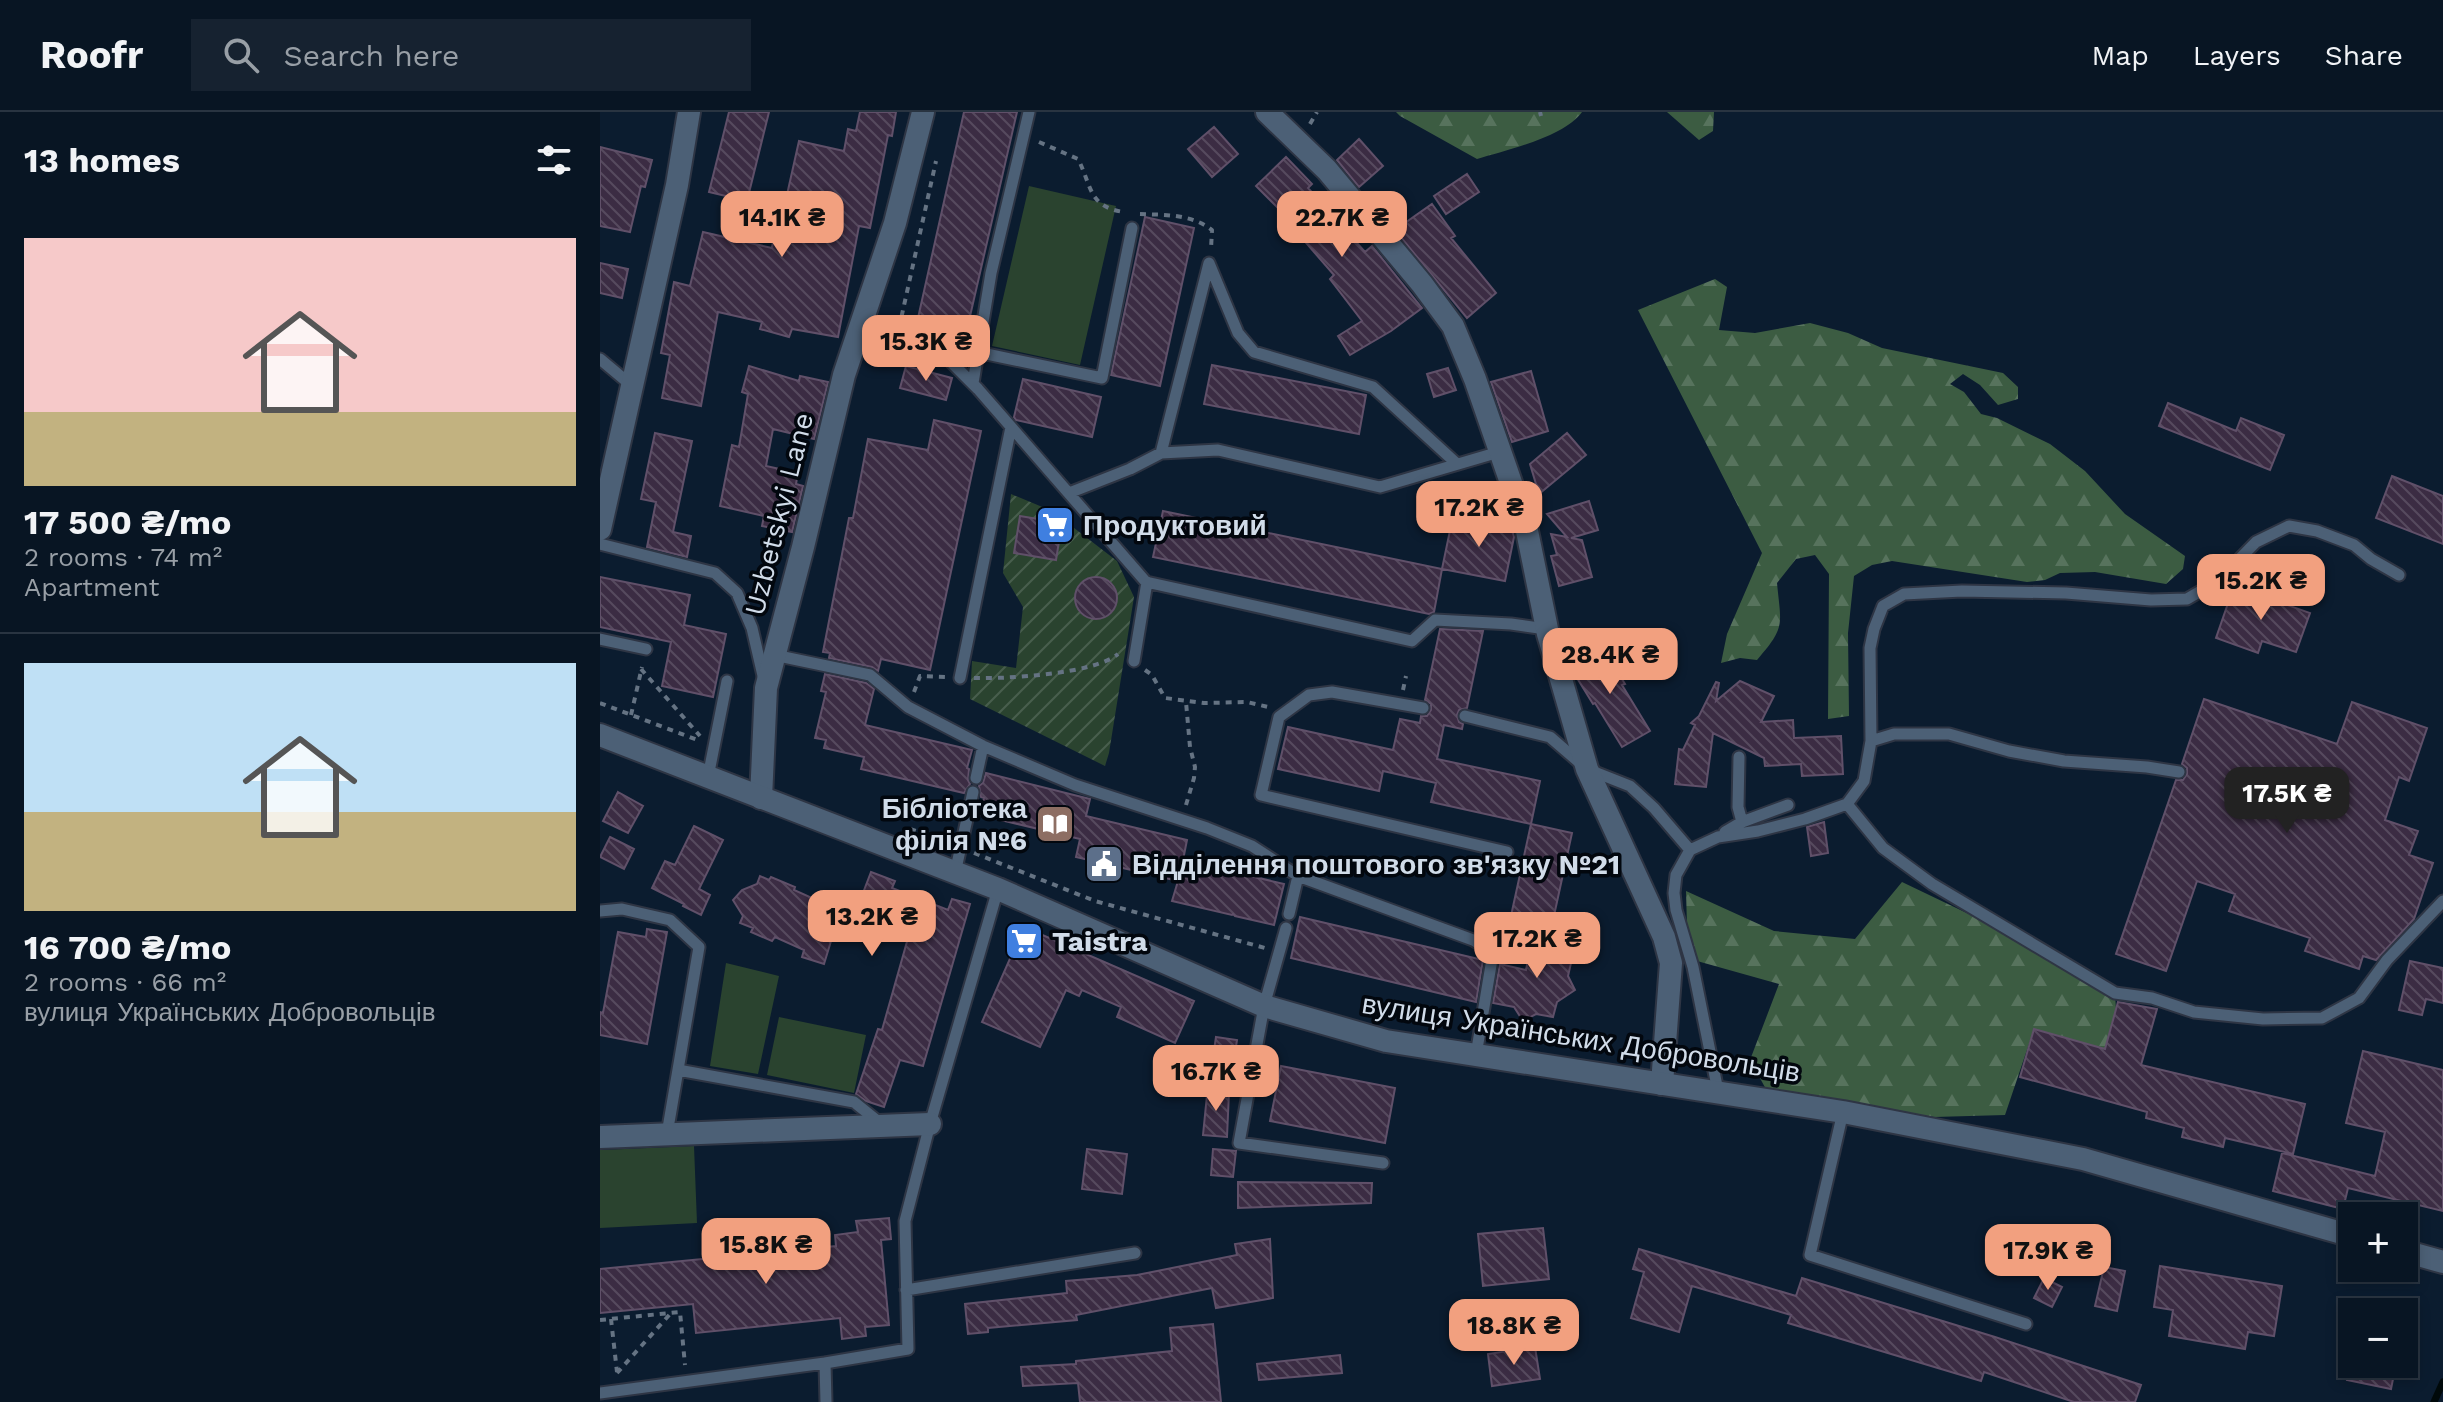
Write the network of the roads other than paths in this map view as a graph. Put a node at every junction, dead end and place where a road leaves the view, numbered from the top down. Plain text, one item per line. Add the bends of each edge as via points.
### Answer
1 (689, 112) edge
2 (923, 112) edge
3 (1029, 112) edge
4 (1267, 112) edge
5 (1132, 228) dead end
6 (856, 336) junction
7 (977, 352) junction
8 (600, 359) edge
9 (973, 383) junction
10 (631, 385) junction
11 (1011, 427) junction
12 (1499, 452) junction
13 (1161, 453) junction
14 (1456, 463) junction
15 (1069, 493) junction
16 (600, 529) edge
17 (600, 544) edge
18 (2399, 575) dead end
19 (1147, 582) junction
20 (1546, 629) junction
21 (600, 639) edge
22 (646, 649) road end
23 (774, 655) junction
24 (1134, 661) road end
25 (960, 678) road end
26 (727, 681) dead end
27 (766, 688) junction
28 (1423, 708) dead end
29 (1465, 716) dead end
30 (600, 735) edge
31 (1871, 741) junction
32 (983, 746) junction
33 (1739, 757) dead end
34 (1587, 769) junction
35 (2179, 772) dead end
36 (708, 777) junction
37 (976, 778) dead end
38 (973, 792) dead end
39 (761, 798) junction
40 (1847, 804) junction
41 (1788, 805) dead end
42 (1742, 822) junction
43 (1718, 837) junction
44 (1690, 850) junction
45 (1507, 852) dead end
46 (955, 873) junction
47 (1298, 876) junction
48 (998, 889) junction
49 (2443, 901) edge
50 (600, 911) edge
51 (1289, 914) dead end
52 (1286, 928) dead end
53 (1264, 1006) junction
54 (1476, 1055) junction
55 (678, 1070) junction
56 (1662, 1084) junction
57 (1718, 1091) junction
58 (1843, 1112) junction
59 (930, 1124) junction
60 (884, 1126) junction
61 (667, 1134) junction
62 (600, 1137) edge
63 (1383, 1163) dead end
64 (2338, 1232) edge
65 (1135, 1253) dead end
66 (2418, 1255) edge
67 (2443, 1262) edge
68 (906, 1290) junction
69 (2026, 1324) dead end
70 (825, 1363) junction
71 (600, 1393) edge
72 (826, 1402) edge

1 - 10 street
2 - 6 street, Uzbetskyi Lane via 895,223
3 - 7 lane
4 - 12 street via 1327,170 1453,326
5 - 7 lane via 1102,378
6 - 9 lane via 944,355
6 - 23 street, Uzbetskyi Lane
7 - 9 lane
8 - 10 lane
9 - 11 lane
10 - 16 street
11 - 15 lane
11 - 25 lane
12 - 14 lane
12 - 20 street via 1526,526
13 - 14 lane via 1218,450 1380,487
13 - 14 lane via 1209,263 1238,333 1254,352 1373,387
13 - 15 lane
15 - 19 lane
17 - 27 lane via 715,573 737,593 752,628
18 - 31 lane via 2354,545 2289,526 2256,542 2218,581 2187,599 1993,591 1904,594 1883,606 1874,629
19 - 20 lane via 1412,641 1435,620
19 - 24 lane
20 - 34 street
21 - 22 lane
23 - 27 street, Uzbetskyi Lane
23 - 32 lane via 870,675 908,707
26 - 36 lane
27 - 39 street, Uzbetskyi Lane
28 - 45 lane via 1332,692 1309,695 1279,717 1261,795
29 - 34 lane via 1550,737
30 - 36 street, вулиця Українських Добровольців
31 - 35 lane via 1894,734 1949,734 2064,761
31 - 40 lane via 1864,781
32 - 37 lane
32 - 47 lane via 1075,785 1219,832
33 - 42 lane
34 - 44 lane via 1630,786
34 - 56 street via 1671,963
36 - 39 street, вулиця Українських Добровольців
38 - 46 lane
39 - 46 street, вулиця Українських Добровольців
40 - 43 lane via 1805,819
40 - 49 lane via 1883,848 1932,884 2115,993 2194,1012 2322,1018 2359,998
41 - 42 lane
42 - 43 lane
43 - 44 lane
44 - 57 lane via 1676,875 1674,893
46 - 48 street, вулиця Українських Добровольців
47 - 51 lane
47 - 54 lane via 1442,927 1493,953
48 - 53 street, вулиця Українських Добровольців
48 - 59 lane
50 - 55 lane via 622,909 670,920 699,947
52 - 53 lane
53 - 54 street, вулиця Українських Добровольців via 1386,1041
53 - 63 lane via 1239,1143
54 - 56 street, вулиця Українських Добровольців
55 - 60 lane via 854,1102
55 - 61 lane
56 - 57 street, вулиця Українських Добровольців
57 - 58 street, вулиця Українських Добровольців
58 - 64 street, вулиця Українських Добровольців via 2083,1159
58 - 69 lane via 1810,1255
59 - 60 street
59 - 68 lane via 905,1221
60 - 61 street
61 - 62 street
65 - 68 lane
66 - 67 street
68 - 70 lane via 908,1349
70 - 71 lane
70 - 72 lane

